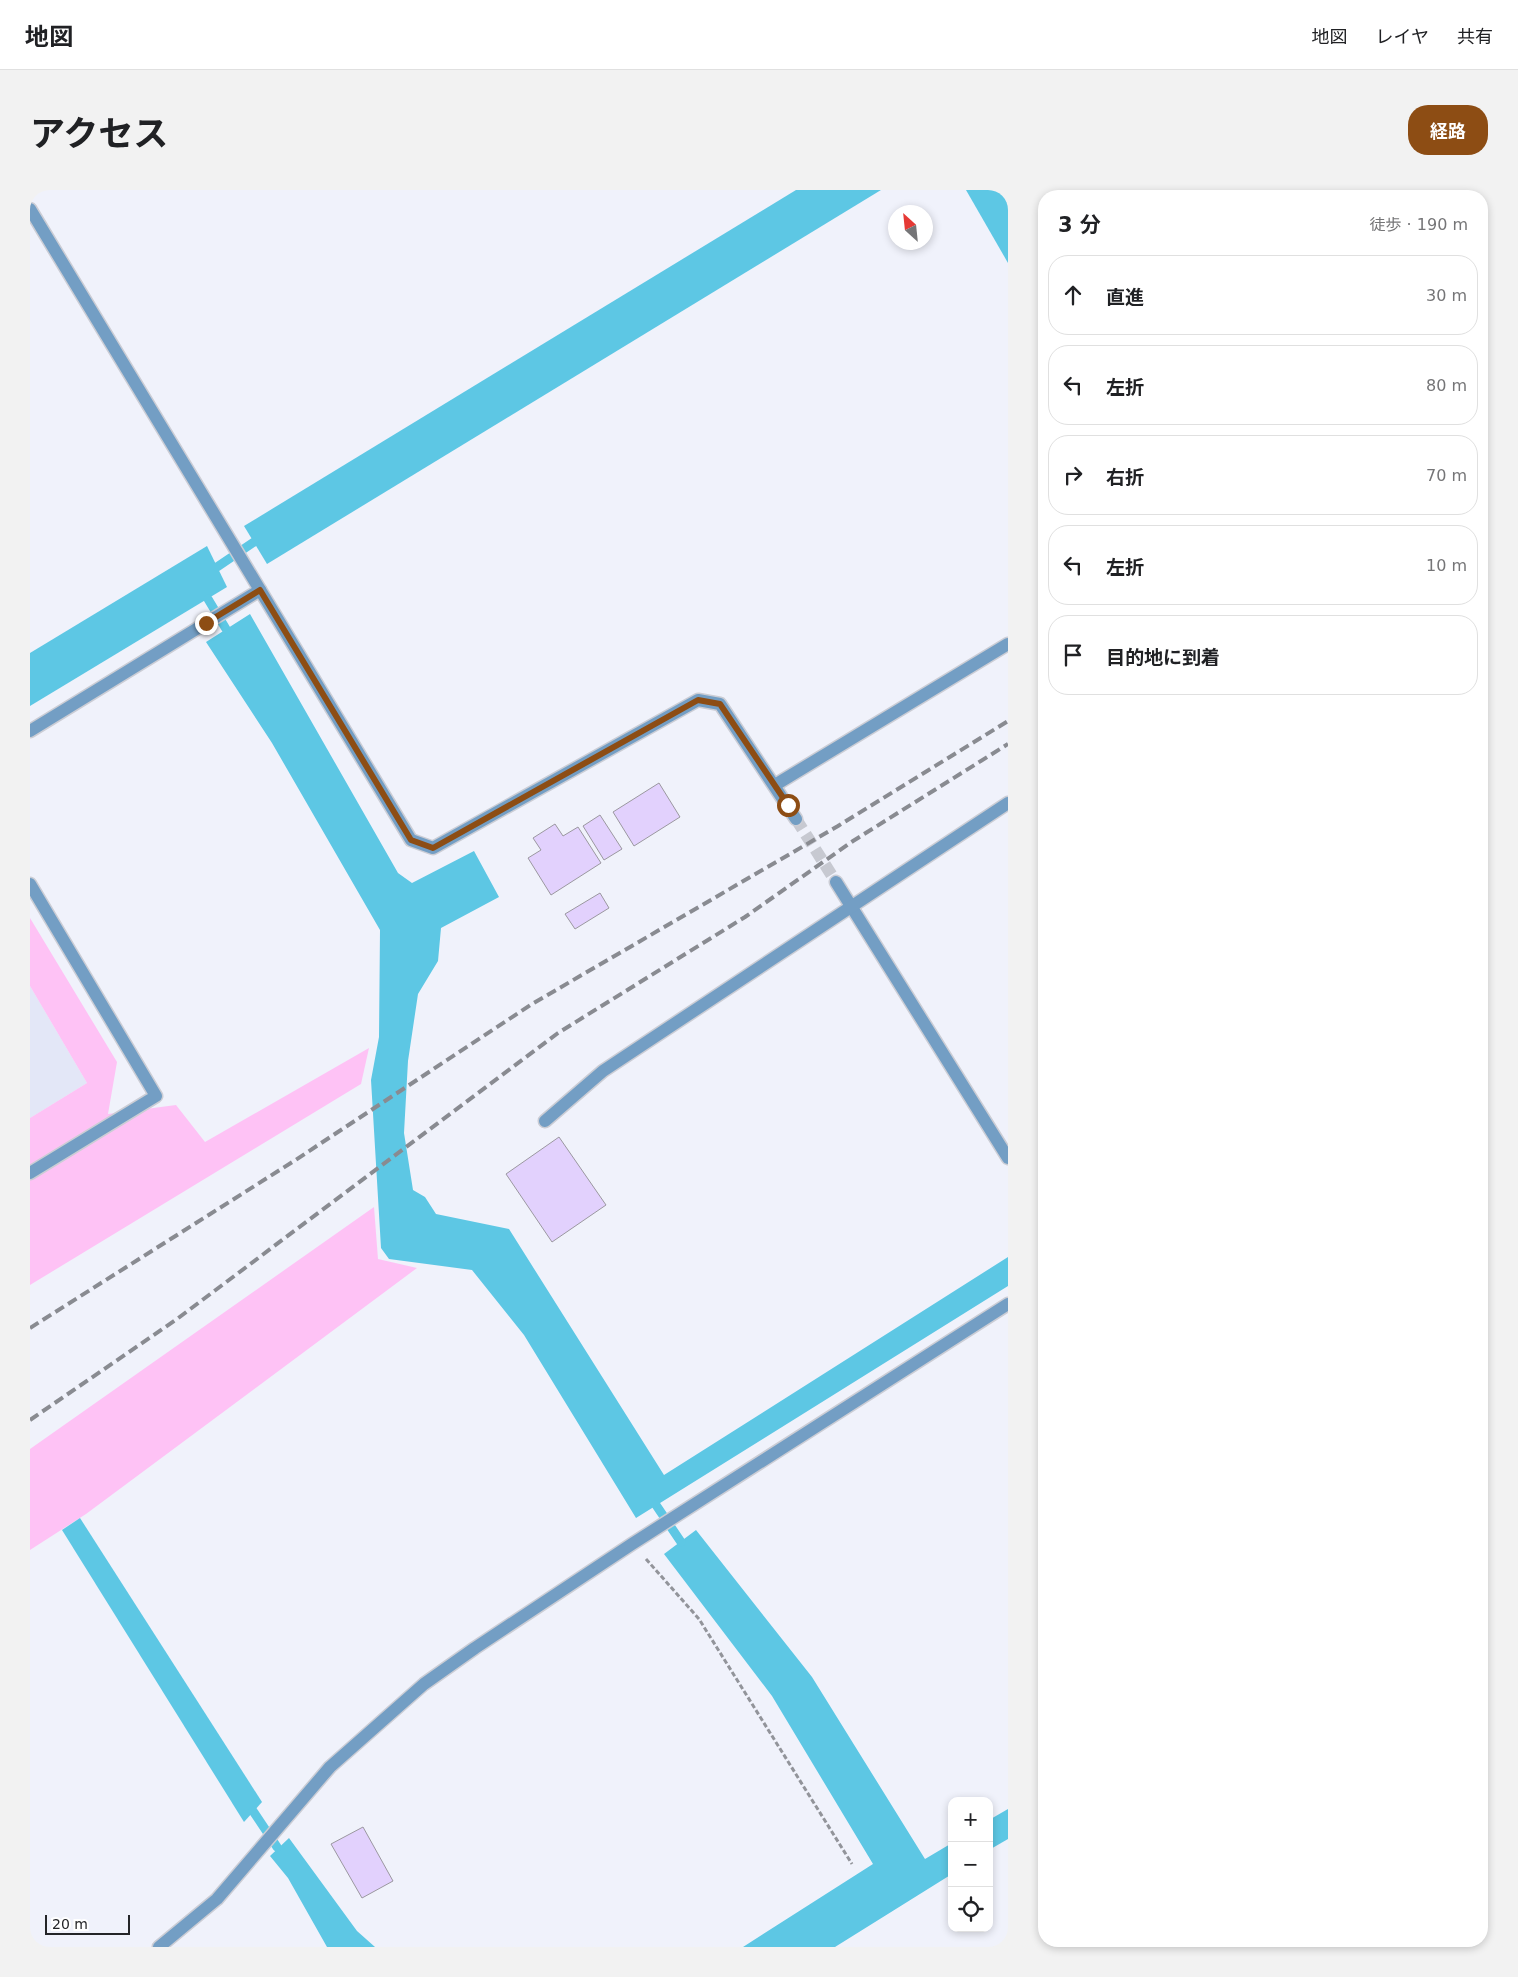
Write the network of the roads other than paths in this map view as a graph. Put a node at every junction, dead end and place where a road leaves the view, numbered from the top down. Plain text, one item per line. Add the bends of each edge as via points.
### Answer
1 (30, 209) edge
2 (260, 590) junction
3 (1008, 644) edge
4 (30, 731) edge
5 (775, 785) junction
6 (1008, 803) edge
7 (796, 819) tunnel mouth
8 (836, 882) tunnel mouth
9 (30, 884) edge
10 (851, 906) junction
11 (544, 1121) dead end
12 (1008, 1158) edge
13 (30, 1173) edge
14 (1008, 1304) edge
15 (159, 1947) edge

1 - 2 street
2 - 4 street
2 - 5 street via 411,840 433,848 698,700 720,704
3 - 5 street
5 - 7 street
6 - 10 street
8 - 10 street
9 - 13 street via 156,1096
10 - 11 street via 603,1070
10 - 12 street
14 - 15 street via 632,1544 424,1684 330,1767 217,1898

